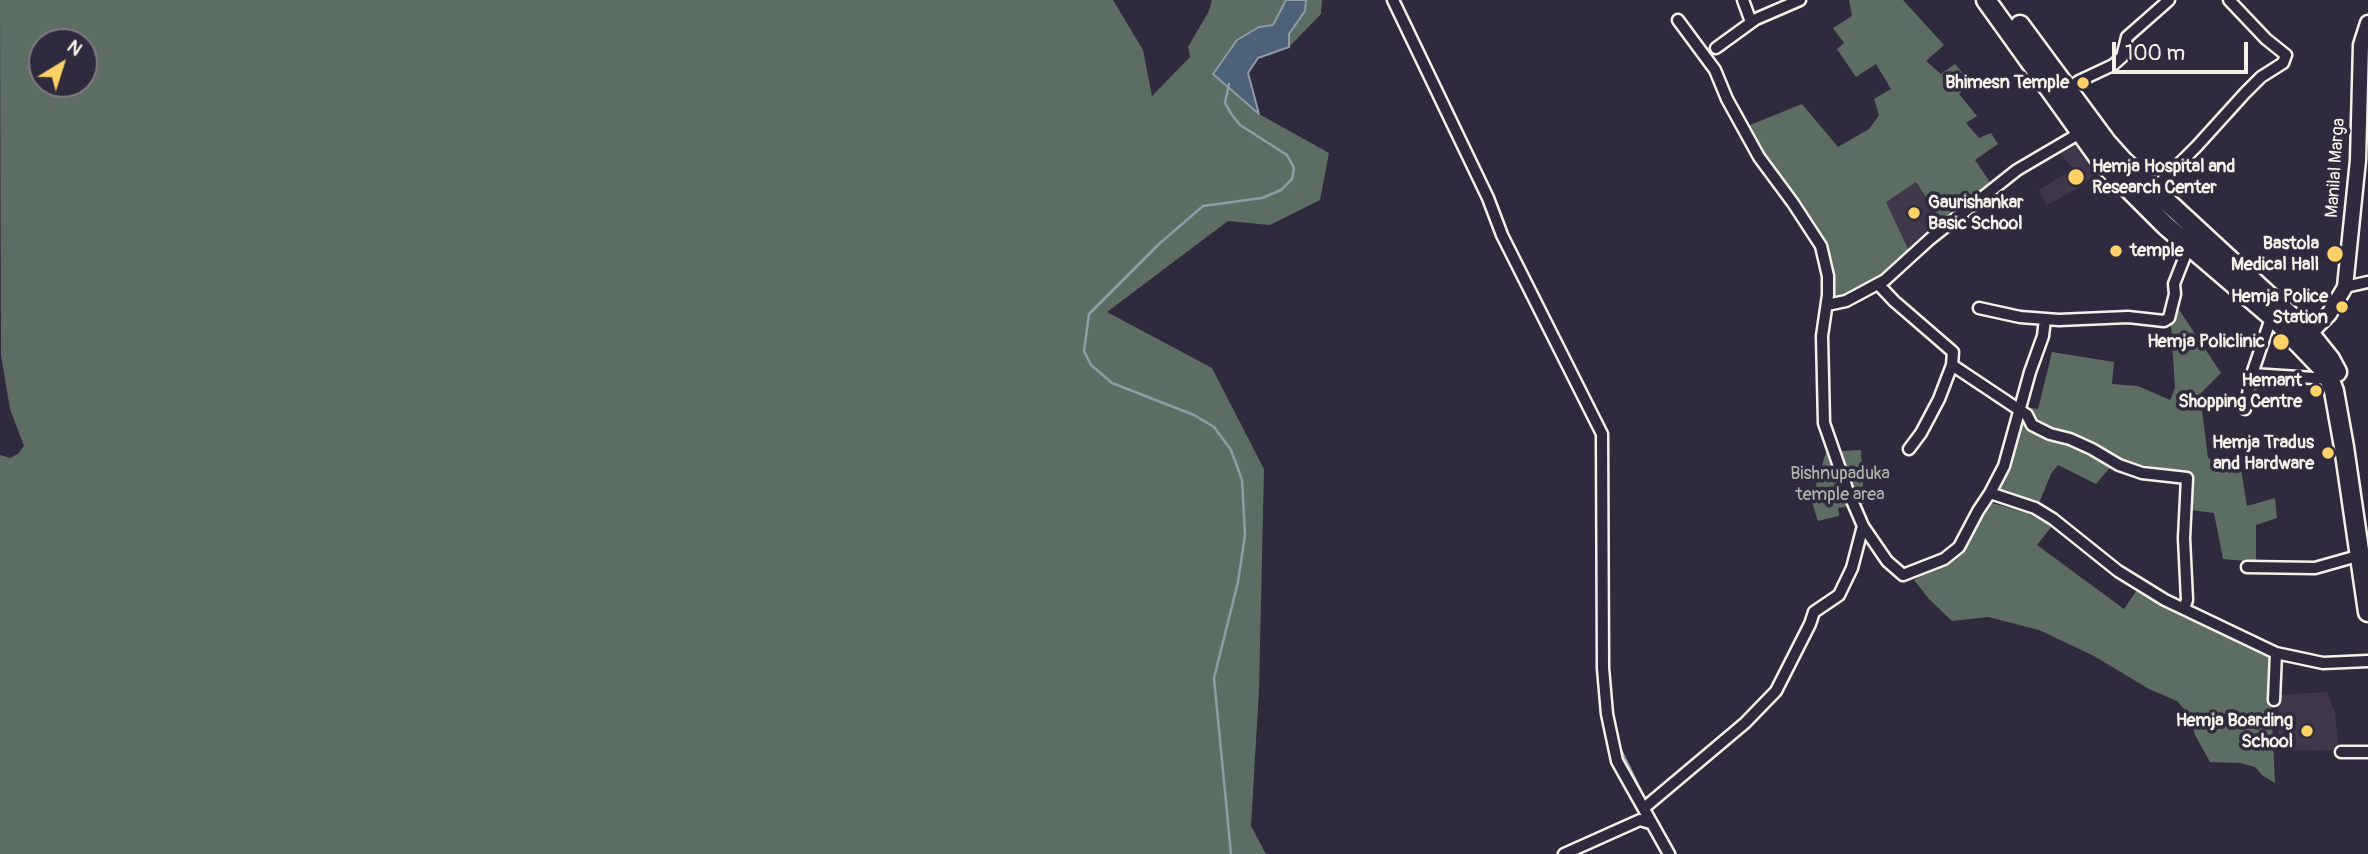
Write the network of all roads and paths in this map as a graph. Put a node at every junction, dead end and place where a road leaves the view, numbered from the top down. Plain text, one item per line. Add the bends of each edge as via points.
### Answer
1 (1393, 0) edge
2 (1742, 0) edge
3 (1800, 0) edge
4 (1986, 0) edge
5 (2001, 0) edge
6 (2169, 0) edge
7 (2230, 0) edge
8 (1678, 20) dead end
9 (1751, 22) junction
10 (2368, 23) edge
11 (2364, 45) edge
12 (1716, 48) dead end
13 (2067, 89) junction
14 (2080, 133) junction
15 (2101, 148) junction
16 (2153, 190) junction
17 (2189, 246) junction
18 (2368, 282) edge
19 (1878, 284) junction
20 (2345, 286) junction
21 (1827, 305) junction
22 (1979, 308) dead end
23 (2280, 315) junction
24 (2045, 319) junction
25 (2305, 338) junction
26 (1952, 365) junction
27 (2252, 374) junction
28 (2330, 379) junction
29 (2245, 409) dead end
30 (2020, 410) junction
31 (1909, 449) dead end
32 (1990, 493) junction
33 (1863, 526) junction
34 (2365, 550) edge
35 (2247, 567) dead end
36 (2184, 608) junction
37 (2368, 612) edge
38 (2276, 653) junction
39 (2368, 661) edge
40 (2274, 701) dead end
41 (2341, 752) dead end
42 (2368, 752) edge
43 (1644, 808) junction
44 (1650, 823) junction
45 (1564, 854) edge
46 (1669, 854) edge

1 - 43 street via 1502,235 1602,434 1604,694 1614,751
2 - 9 street
3 - 9 street
4 - 14 highway
5 - 13 highway
6 - 13 street via 2127,37 2122,57 2113,65
7 - 16 street via 2286,55 2283,63 2261,77
8 - 21 street via 1715,70 1759,158 1821,246 1828,276
9 - 12 street
10 - 11 street, Manilal Marga
11 - 20 street, Manilal Marga
13 - 15 highway
14 - 15 highway
14 - 19 street via 2017,170
15 - 16 highway
15 - 17 highway
16 - 23 highway
17 - 23 highway
17 - 24 street via 2174,284 2169,318 2164,321
18 - 20 street
19 - 21 street via 1846,301
19 - 26 street via 1954,352
20 - 25 street, Manilal Marga via 2329,314
21 - 33 street via 1822,336 1824,423
22 - 24 street
23 - 25 highway
23 - 27 street via 2269,324
24 - 30 street
25 - 28 highway
25 - 34 highway via 2330,359 2344,390
26 - 30 street
26 - 31 street via 1934,410
27 - 28 street
27 - 29 street
28 - 34 highway
30 - 32 street via 2004,466
30 - 36 street via 2032,425 2119,465 2142,473 2187,478
32 - 33 street via 1959,547 1944,559 1903,575
32 - 36 street via 2035,508 2118,571
33 - 43 street via 1839,595 1814,612 1776,691
34 - 35 street via 2315,568
34 - 37 highway
36 - 38 street
38 - 39 street via 2323,663
38 - 40 street
41 - 42 street
43 - 44 street
44 - 45 street via 1640,820
44 - 46 street

